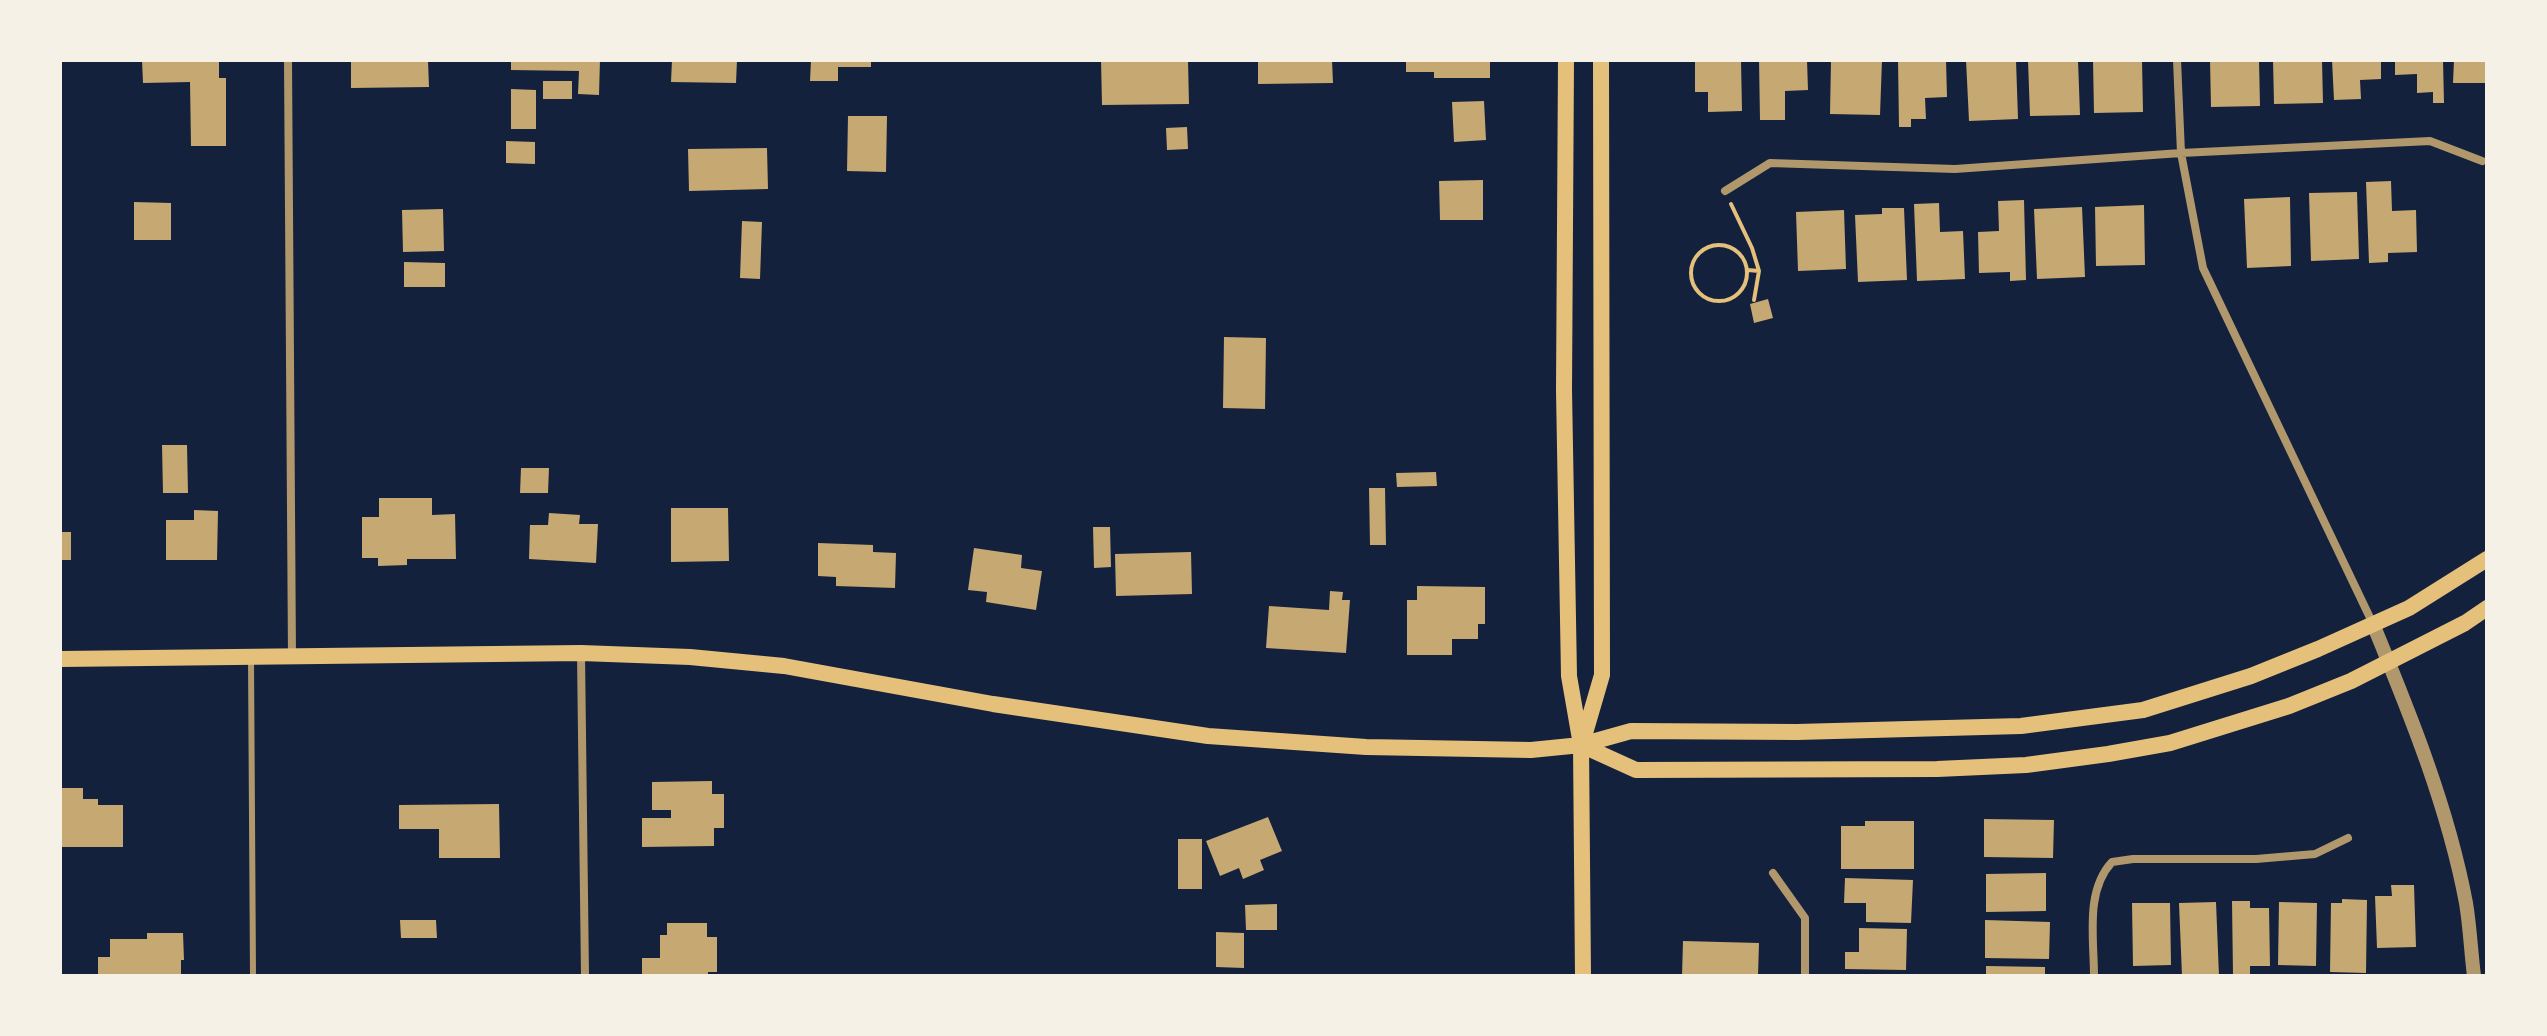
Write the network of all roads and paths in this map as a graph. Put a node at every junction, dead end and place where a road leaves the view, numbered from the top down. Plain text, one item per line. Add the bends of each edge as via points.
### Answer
1 (288, 60) edge
2 (1566, 60) edge
3 (1601, 60) edge
4 (2177, 60) edge
5 (2181, 153) junction
6 (2482, 161) dead end
7 (1725, 191) joint
8 (1747, 270) junction
9 (1759, 271) junction
10 (1754, 300) dead end
11 (2487, 559) edge
12 (2487, 608) edge
13 (2373, 624) junction
14 (581, 653) junction
15 (292, 658) junction
16 (60, 659) edge
17 (251, 659) junction
18 (2388, 662) junction
19 (1581, 745) junction
20 (2348, 838) dead end
21 (1773, 873) dead end
22 (253, 976) edge
23 (585, 976) edge
24 (1583, 976) edge
25 (1805, 976) edge
26 (2094, 976) edge
27 (2474, 976) edge

1 - 15 street
2 - 19 main road via 1569,676
3 - 19 main road via 1602,675
4 - 5 street
5 - 6 street via 2430,141
5 - 7 street via 1955,169 1770,163
5 - 13 street via 2203,268
7 - 9 path
8 - 8 path via 1735,249 1718,244 1694,258 1690,277 1700,294 1725,301 1744,286
8 - 9 path
9 - 10 path
11 - 13 main road
12 - 18 main road
13 - 18 street
13 - 19 main road via 2251,676 2143,710 2021,726 1631,731
14 - 15 main road
14 - 19 main road via 784,666 1022,709 1250,740 1454,751
14 - 23 street
15 - 17 main road
16 - 17 main road
17 - 22 lane
18 - 19 main road via 2289,706 2170,743 2026,765 1636,770
18 - 27 street via 2431,772 2450,839 2466,903
19 - 24 main road
20 - 26 street via 2315,854 2112,862 2094,893
21 - 25 street via 1805,918

